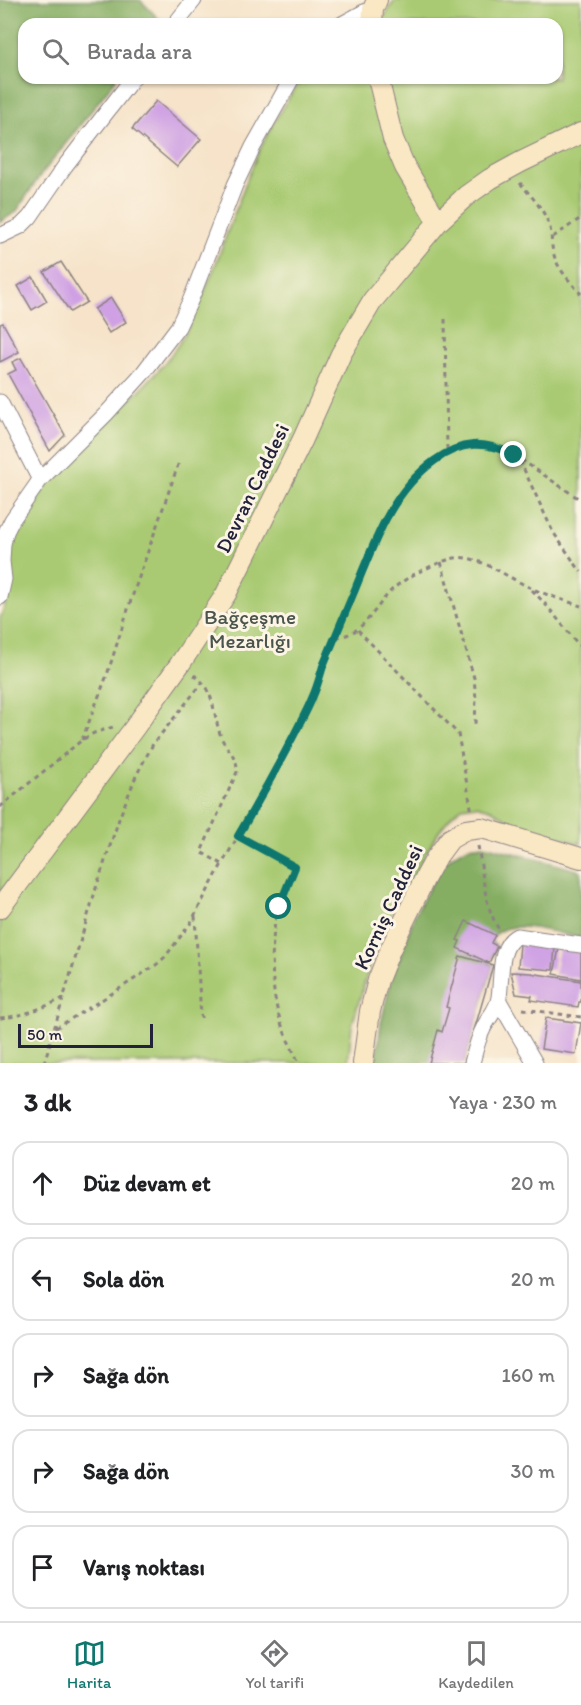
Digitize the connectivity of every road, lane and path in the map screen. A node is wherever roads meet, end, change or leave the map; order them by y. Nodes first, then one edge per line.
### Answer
1 (194, 0) edge
2 (374, 11) edge
3 (180, 18) edge
4 (353, 18) edge
5 (128, 84) edge
6 (289, 84) edge
7 (379, 84) edge
8 (581, 133) edge
9 (509, 169) junction
10 (581, 218) edge
11 (438, 222) junction
12 (0, 237) edge
13 (552, 238) junction
14 (581, 294) edge
15 (445, 319) dead end
16 (0, 402) edge
17 (447, 452) junction
18 (518, 458) junction
19 (179, 462) dead end
20 (40, 480) junction
21 (581, 500) edge
22 (441, 562) junction
23 (581, 572) edge
24 (530, 588) junction
25 (0, 597) edge
26 (581, 606) edge
27 (358, 630) junction
28 (336, 637) junction
29 (581, 648) edge
30 (476, 724) dead end
31 (135, 727) junction
32 (82, 740) junction
33 (0, 807) edge
34 (474, 828) junction
35 (238, 836) junction
36 (581, 858) edge
37 (222, 864) junction
38 (0, 908) edge
39 (195, 914) junction
40 (507, 943) junction
41 (581, 945) edge
42 (64, 998) junction
43 (500, 1003) junction
44 (581, 1017) edge
45 (0, 1018) edge
46 (201, 1018) dead end
47 (54, 1029) junction
48 (44, 1063) edge
49 (299, 1063) edge
50 (363, 1063) edge
51 (472, 1063) edge
52 (534, 1063) edge

1 - 3 street
2 - 4 street
5 - 12 street
6 - 20 street
7 - 11 main road
8 - 9 main road, Devran Caddesi
9 - 11 main road, Devran Caddesi
9 - 13 path
10 - 13 path
11 - 31 main road, Devran Caddesi
13 - 14 path
15 - 17 path
16 - 20 street
17 - 18 path
17 - 28 path
18 - 21 path
18 - 23 path
19 - 32 path
20 - 25 street
22 - 24 path
22 - 27 path
22 - 30 path
24 - 26 path
24 - 29 path
27 - 28 path
27 - 34 path
28 - 35 path
31 - 32 path
31 - 38 main road, Devran Caddesi
32 - 33 path
34 - 36 main road
34 - 40 path
34 - 50 main road, Korniş Caddesi
35 - 37 path
35 - 49 path
37 - 39 path
37 - 42 path
39 - 46 path
39 - 47 path
40 - 41 street
40 - 43 street
42 - 45 path
42 - 47 path
43 - 44 path
43 - 51 street
43 - 52 street
47 - 48 path

